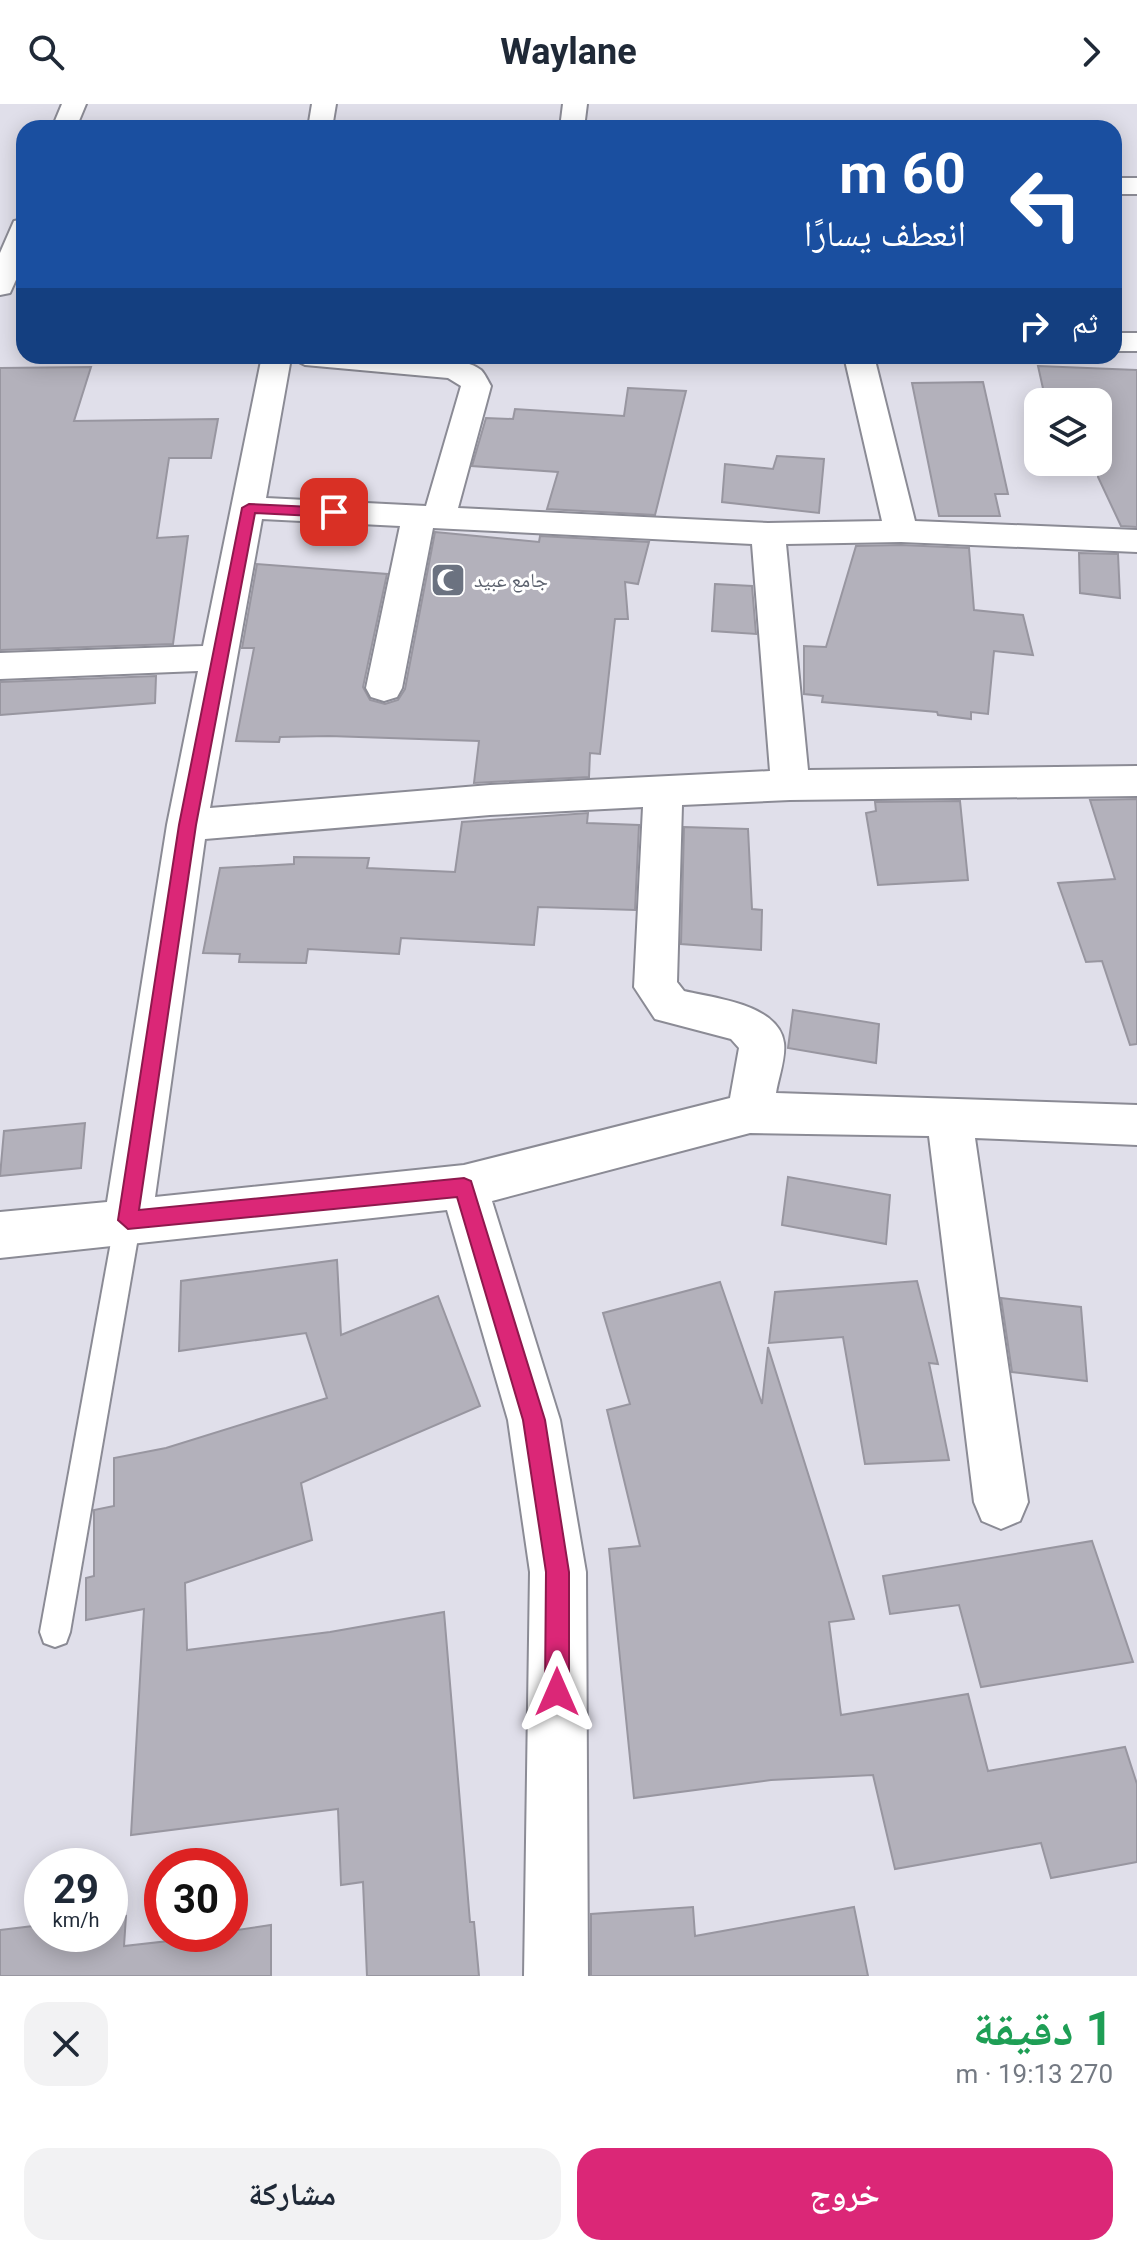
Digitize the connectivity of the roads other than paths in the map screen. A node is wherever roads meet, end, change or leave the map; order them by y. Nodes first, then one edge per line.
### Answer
1 (16, 247) edge
2 (0, 287) edge
3 (276, 364) edge
4 (396, 364) edge
5 (861, 364) edge
6 (249, 508) junction
7 (429, 517) junction
8 (901, 531) junction
9 (768, 534) junction
10 (1137, 541) edge
11 (220, 658) junction
12 (0, 666) edge
13 (384, 688) dead end
14 (1137, 781) edge
15 (790, 785) junction
16 (663, 792) junction
17 (187, 825) junction
18 (750, 1113) junction
19 (949, 1117) junction
20 (1137, 1125) edge
21 (464, 1187) junction
22 (128, 1220) junction
23 (0, 1235) edge
24 (1001, 1502) dead end
25 (55, 1632) dead end
26 (556, 1976) edge

1 - 2 street
3 - 6 street
4 - 7 street
5 - 8 street
6 - 7 street
6 - 11 street
7 - 9 street
7 - 13 street
8 - 9 street
8 - 10 street
9 - 15 street
11 - 12 street
11 - 17 street
14 - 15 street
15 - 16 street
16 - 17 street
16 - 18 street
17 - 22 street
18 - 19 street
18 - 21 street
19 - 20 street
19 - 24 street
21 - 22 street
21 - 26 street
22 - 23 street
22 - 25 lane

